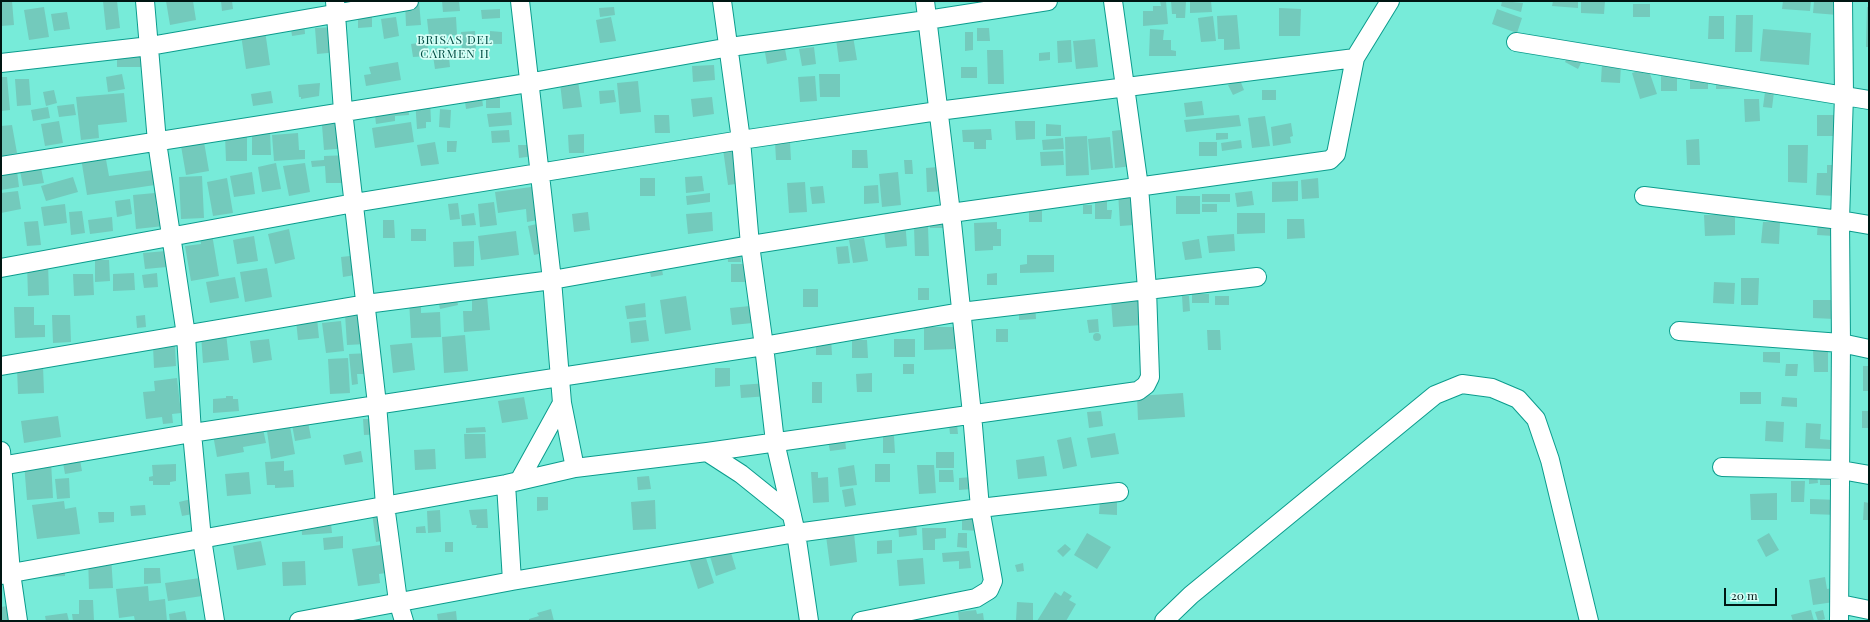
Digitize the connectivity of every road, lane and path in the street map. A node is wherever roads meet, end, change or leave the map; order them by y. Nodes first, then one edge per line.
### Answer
1 (145, 1) edge
2 (409, 1) edge
3 (520, 1) edge
4 (722, 1) edge
5 (924, 1) edge
6 (1048, 1) edge
7 (1113, 1) edge
8 (1390, 1) edge
9 (1843, 1) edge
10 (336, 7) edge
11 (927, 20) junction
12 (1516, 42) dead end
13 (150, 46) junction
14 (730, 47) junction
15 (1355, 58) junction
16 (1, 63) edge
17 (528, 83) junction
18 (1126, 88) junction
19 (1844, 95) junction
20 (1869, 100) edge
21 (343, 111) junction
22 (938, 111) junction
23 (741, 140) junction
24 (157, 142) junction
25 (1, 166) edge
26 (539, 173) junction
27 (1139, 187) junction
28 (1644, 196) dead end
29 (354, 203) junction
30 (951, 213) junction
31 (1840, 220) junction
32 (1869, 226) edge
33 (172, 238) junction
34 (750, 245) junction
35 (1, 268) edge
36 (1257, 277) dead end
37 (552, 280) junction
38 (1147, 289) junction
39 (366, 304) junction
40 (962, 312) junction
41 (1679, 331) dead end
42 (186, 336) junction
43 (1842, 343) junction
44 (764, 346) junction
45 (1869, 349) edge
46 (1, 366) edge
47 (561, 376) junction
48 (562, 403) junction
49 (376, 404) junction
50 (972, 414) junction
51 (192, 433) junction
52 (775, 442) junction
53 (707, 452) junction
54 (1, 461) edge
55 (1722, 466) dead end
56 (575, 468) junction
57 (1841, 470) junction
58 (1869, 475) edge
59 (512, 482) junction
60 (1119, 492) dead end
61 (385, 504) junction
62 (980, 508) junction
63 (794, 524) junction
64 (202, 539) junction
65 (6, 574) edge
66 (512, 581) junction
67 (398, 601) junction
68 (1869, 610) edge
69 (1840, 613) edge
70 (18, 621) edge
71 (215, 621) edge
72 (299, 621) edge
73 (404, 621) edge
74 (809, 621) edge
75 (862, 621) edge
76 (1164, 621) edge
77 (1589, 621) edge

1 - 13 street
2 - 10 street
3 - 17 street
4 - 14 street
5 - 11 street
6 - 11 street
7 - 18 street
8 - 15 street
9 - 19 street
10 - 13 street
10 - 21 street
11 - 14 street
11 - 22 street
12 - 19 street
13 - 16 street
13 - 24 street
14 - 17 street
14 - 23 street
15 - 18 street
15 - 27 street
17 - 21 street
17 - 26 street
18 - 22 street
18 - 27 street
19 - 20 street
19 - 31 street
21 - 24 street
21 - 29 street
22 - 23 street
22 - 30 street
23 - 26 street
23 - 34 street
24 - 25 street
24 - 33 street
26 - 29 street
26 - 37 street
27 - 30 street
27 - 38 street
28 - 31 street
29 - 33 street
29 - 39 street
30 - 34 street
30 - 40 street
31 - 32 street
31 - 43 street
33 - 35 street
33 - 42 street
34 - 37 street
34 - 44 street
36 - 38 street
37 - 39 street
37 - 47 street
38 - 40 street
38 - 50 street
39 - 42 street
39 - 49 street
40 - 44 street
40 - 50 street
41 - 43 street
42 - 46 street
42 - 51 street
43 - 45 street
43 - 57 street
44 - 47 street
44 - 52 street
47 - 48 street
47 - 49 street
48 - 56 street
48 - 59 street
49 - 51 street
49 - 61 street
50 - 52 street
50 - 62 street
51 - 54 street
51 - 64 street
52 - 53 street
52 - 63 street
53 - 56 street
53 - 63 street
54 - 65 street
55 - 57 street
56 - 59 street
57 - 58 street
57 - 69 street
59 - 61 street
59 - 66 street
60 - 62 street
61 - 64 street
61 - 67 street
62 - 63 street
62 - 75 street
63 - 66 street
63 - 74 street
64 - 65 street
64 - 71 street
65 - 70 street
66 - 67 street
67 - 72 street
67 - 73 street
68 - 69 street
76 - 77 street

